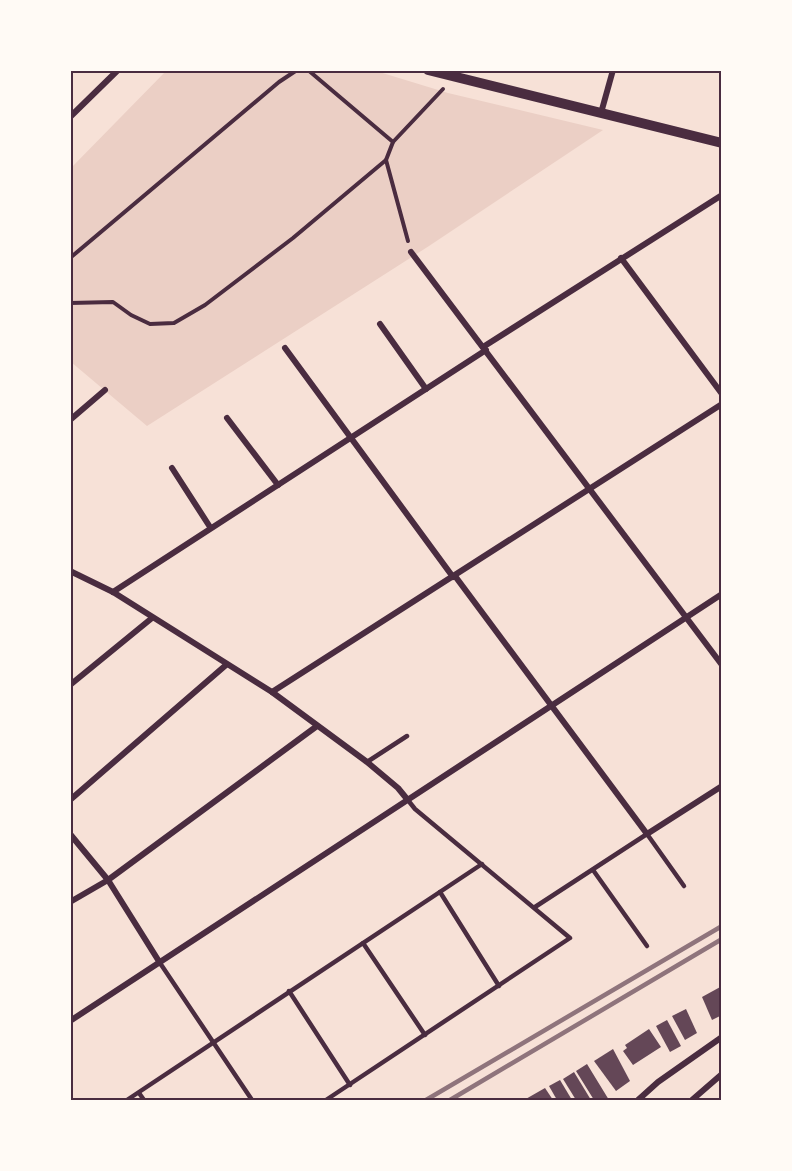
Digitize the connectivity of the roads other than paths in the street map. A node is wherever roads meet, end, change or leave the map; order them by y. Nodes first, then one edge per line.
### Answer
1 (118, 70) edge
2 (428, 70) edge
3 (613, 70) edge
4 (601, 114) junction
5 (70, 117) edge
6 (722, 143) edge
7 (722, 195) edge
8 (411, 252) road end
9 (621, 258) junction
10 (380, 324) dead end
11 (285, 348) dead end
12 (485, 348) junction
13 (426, 389) junction
14 (105, 390) dead end
15 (722, 394) edge
16 (722, 404) edge
17 (227, 418) dead end
18 (70, 420) edge
19 (351, 438) junction
20 (172, 468) dead end
21 (278, 485) junction
22 (589, 489) junction
23 (210, 527) junction
24 (70, 572) edge
25 (454, 577) junction
26 (113, 592) junction
27 (722, 594) edge
28 (686, 616) junction
29 (152, 618) junction
30 (722, 665) edge
31 (226, 666) junction
32 (70, 685) edge
33 (272, 692) junction
34 (552, 705) junction
35 (317, 726) junction
36 (407, 736) dead end
37 (367, 762) junction
38 (722, 786) edge
39 (407, 799) junction
40 (70, 800) edge
41 (70, 834) edge
42 (647, 834) junction
43 (482, 864) junction
44 (593, 870) junction
45 (108, 880) junction
46 (684, 886) dead end
47 (440, 892) junction
48 (70, 902) edge
49 (535, 907) junction
50 (363, 943) junction
51 (647, 945) dead end
52 (160, 963) junction
53 (499, 986) junction
54 (289, 991) junction
55 (70, 1021) edge
56 (425, 1035) junction
57 (722, 1037) edge
58 (213, 1041) junction
59 (722, 1074) edge
60 (350, 1085) junction
61 (139, 1093) junction
62 (127, 1101) edge
63 (144, 1101) edge
64 (252, 1101) edge
65 (326, 1101) edge
66 (638, 1101) edge
67 (692, 1101) edge

1 - 5 street
2 - 4 street
3 - 4 street
4 - 6 street
7 - 9 street
8 - 12 street
9 - 12 street
9 - 15 street
10 - 13 street
11 - 19 street
12 - 13 street
12 - 22 street
13 - 19 street
14 - 18 street
16 - 22 street
17 - 21 street
19 - 21 street
19 - 25 street
20 - 23 street
21 - 23 street
22 - 25 street
22 - 28 street
23 - 26 street
24 - 26 street
25 - 33 street
25 - 34 street
26 - 29 street
27 - 28 street
28 - 30 street
28 - 34 street
29 - 31 street
29 - 32 street
31 - 33 street
31 - 40 street
33 - 35 street
34 - 39 street
34 - 42 street
35 - 37 street
35 - 45 street
36 - 37 lane
37 - 39 street
38 - 42 street
39 - 43 lane
39 - 52 street
41 - 45 street
42 - 44 lane
42 - 46 lane
43 - 47 lane
43 - 49 lane
44 - 49 lane
44 - 51 lane
45 - 48 street
45 - 52 street
47 - 50 lane
47 - 53 lane
49 - 53 lane
50 - 54 lane
50 - 56 lane
52 - 55 street
52 - 58 lane
53 - 56 lane
54 - 58 lane
54 - 60 lane
56 - 60 lane
57 - 66 street
58 - 61 lane
58 - 64 lane
59 - 67 street
60 - 65 lane
61 - 62 lane
61 - 63 lane

